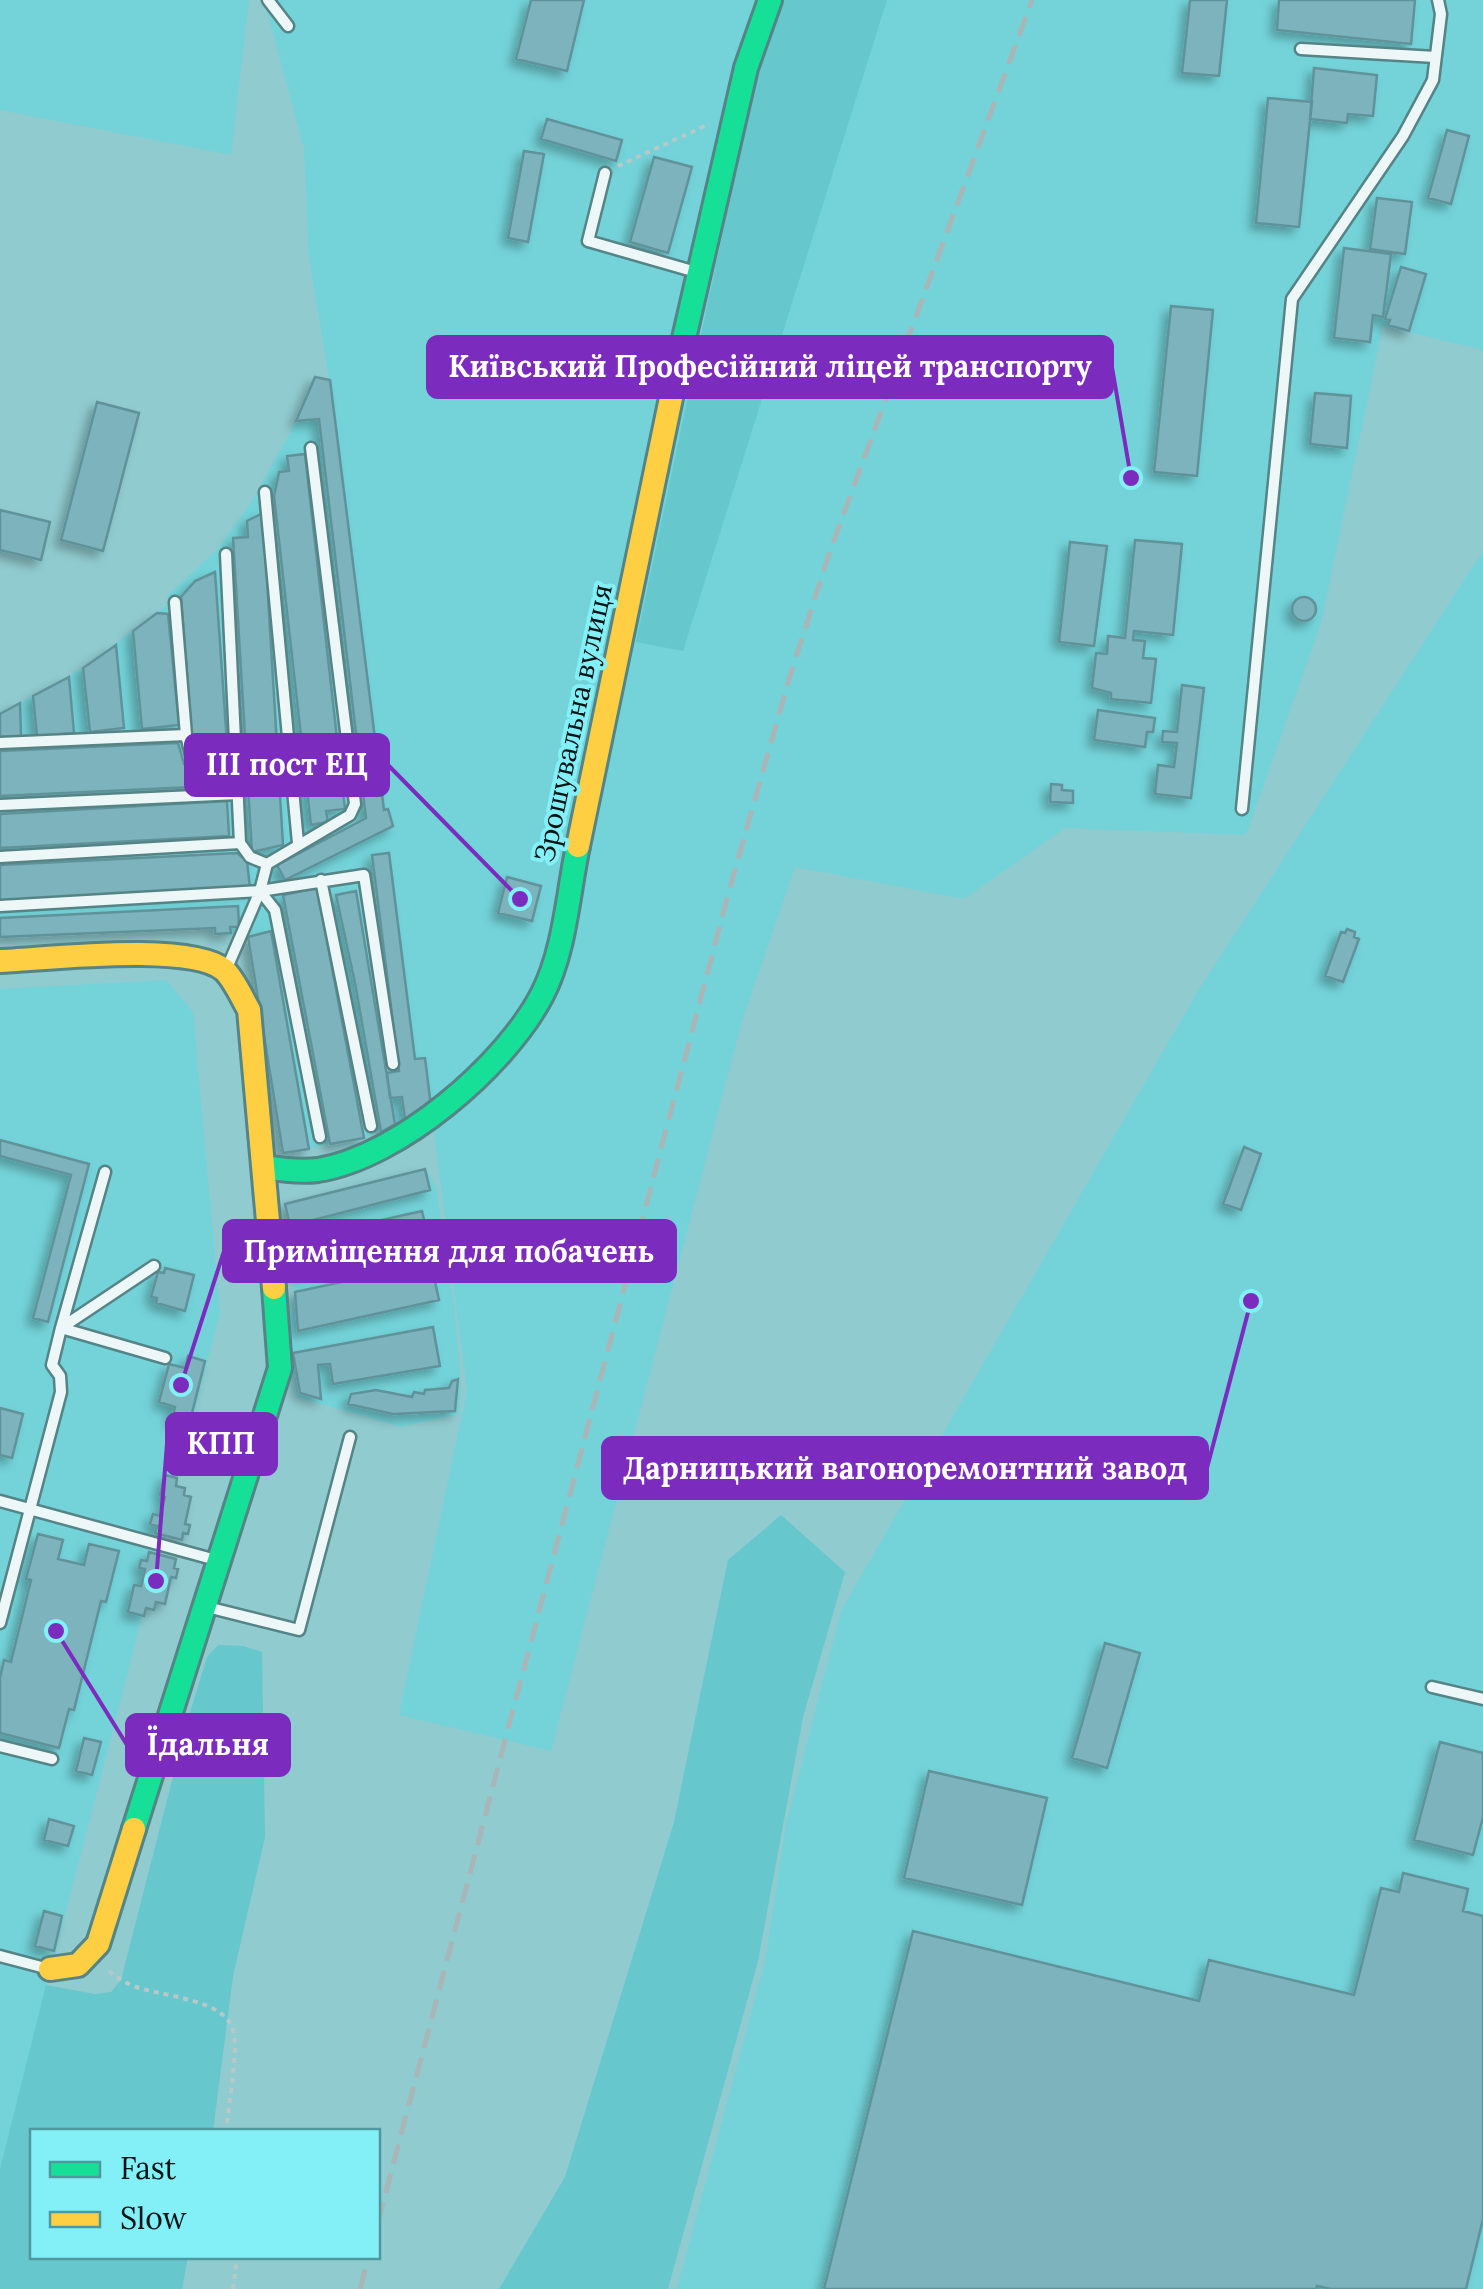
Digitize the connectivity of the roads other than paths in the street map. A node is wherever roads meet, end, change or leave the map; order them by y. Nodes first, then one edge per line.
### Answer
1 (268, 0) edge
2 (770, 0) edge
3 (1438, 0) edge
4 (288, 26) dead end
5 (1301, 49) dead end
6 (1436, 57) junction
7 (605, 173) road end
8 (698, 273) junction
9 (311, 448) dead end
10 (266, 492) dead end
11 (226, 554) dead end
12 (175, 602) dead end
13 (186, 735) junction
14 (0, 743) edge
15 (238, 794) junction
16 (211, 795) junction
17 (0, 805) edge
18 (1242, 809) dead end
19 (240, 843) junction
20 (298, 843) junction
21 (0, 857) edge
22 (267, 864) junction
23 (321, 880) junction
24 (260, 891) junction
25 (0, 906) edge
26 (0, 961) edge
27 (226, 972) junction
28 (392, 1064) dead end
29 (371, 1126) dead end
30 (320, 1137) dead end
31 (266, 1168) junction
32 (105, 1172) dead end
33 (154, 1266) dead end
34 (61, 1328) junction
35 (165, 1358) dead end
36 (350, 1438) dead end
37 (0, 1500) edge
38 (30, 1509) junction
39 (220, 1562) junction
40 (206, 1606) junction
41 (0, 1623) edge
42 (1432, 1687) dead end
43 (1483, 1699) edge
44 (0, 1746) edge
45 (52, 1759) dead end
46 (0, 1956) edge
47 (50, 1970) joint

1 - 4 lane
2 - 8 street, Зрошувальна вулиця
3 - 6 lane
5 - 6 lane
6 - 18 lane
7 - 8 lane
8 - 31 street, Зрошувальна вулиця
9 - 20 lane
10 - 20 lane
11 - 15 lane
12 - 13 lane
13 - 14 lane
13 - 16 lane
15 - 16 lane
15 - 19 lane
16 - 17 lane
19 - 21 lane
19 - 22 lane
20 - 22 lane
22 - 24 lane
23 - 24 lane
23 - 28 lane
23 - 29 lane
24 - 25 lane
24 - 27 lane
24 - 30 lane
26 - 27 street
27 - 31 street
31 - 39 street
32 - 34 lane
33 - 34 lane
34 - 35 lane
34 - 38 lane
36 - 40 lane
37 - 38 lane
38 - 39 lane
38 - 41 lane
39 - 40 street
40 - 47 street
42 - 43 lane
44 - 45 lane
46 - 47 lane

